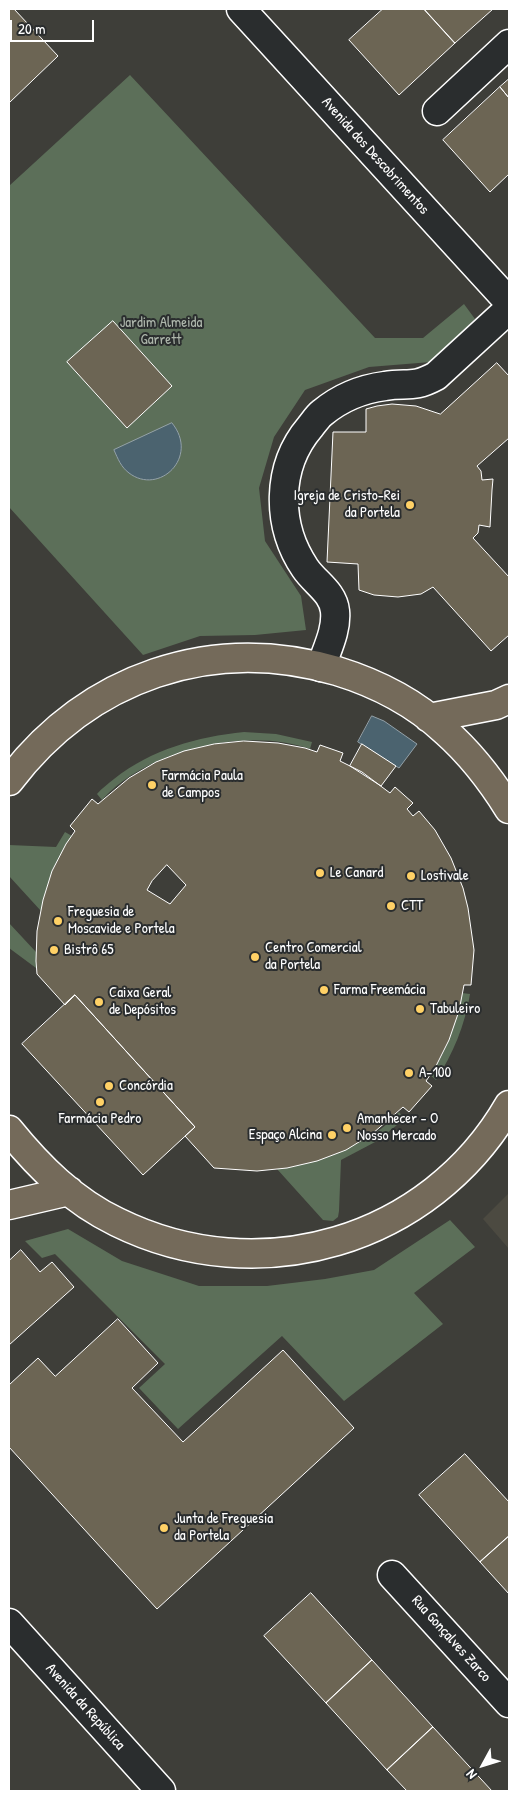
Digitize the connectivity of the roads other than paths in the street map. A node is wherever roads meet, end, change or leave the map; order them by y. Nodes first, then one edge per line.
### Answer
1 (241, 9) edge
2 (509, 44) edge
3 (437, 111) dead end
4 (509, 302) edge
5 (509, 309) edge
6 (321, 667) junction
7 (509, 700) edge
8 (429, 718) junction
9 (9, 781) edge
10 (507, 794) edge
11 (509, 1105) edge
12 (9, 1130) edge
13 (69, 1191) junction
14 (9, 1205) edge
15 (392, 1575) dead end
16 (9, 1623) edge
17 (509, 1703) edge
18 (162, 1791) edge

1 - 4 street, Avenida dos Descobrimentos
2 - 3 street
5 - 6 street
6 - 8 main road
6 - 9 main road
7 - 8 main road
8 - 10 main road
11 - 13 main road
12 - 13 main road
13 - 14 main road
15 - 17 street, Rua Gonçalves Zarco
16 - 18 street, Avenida da República

